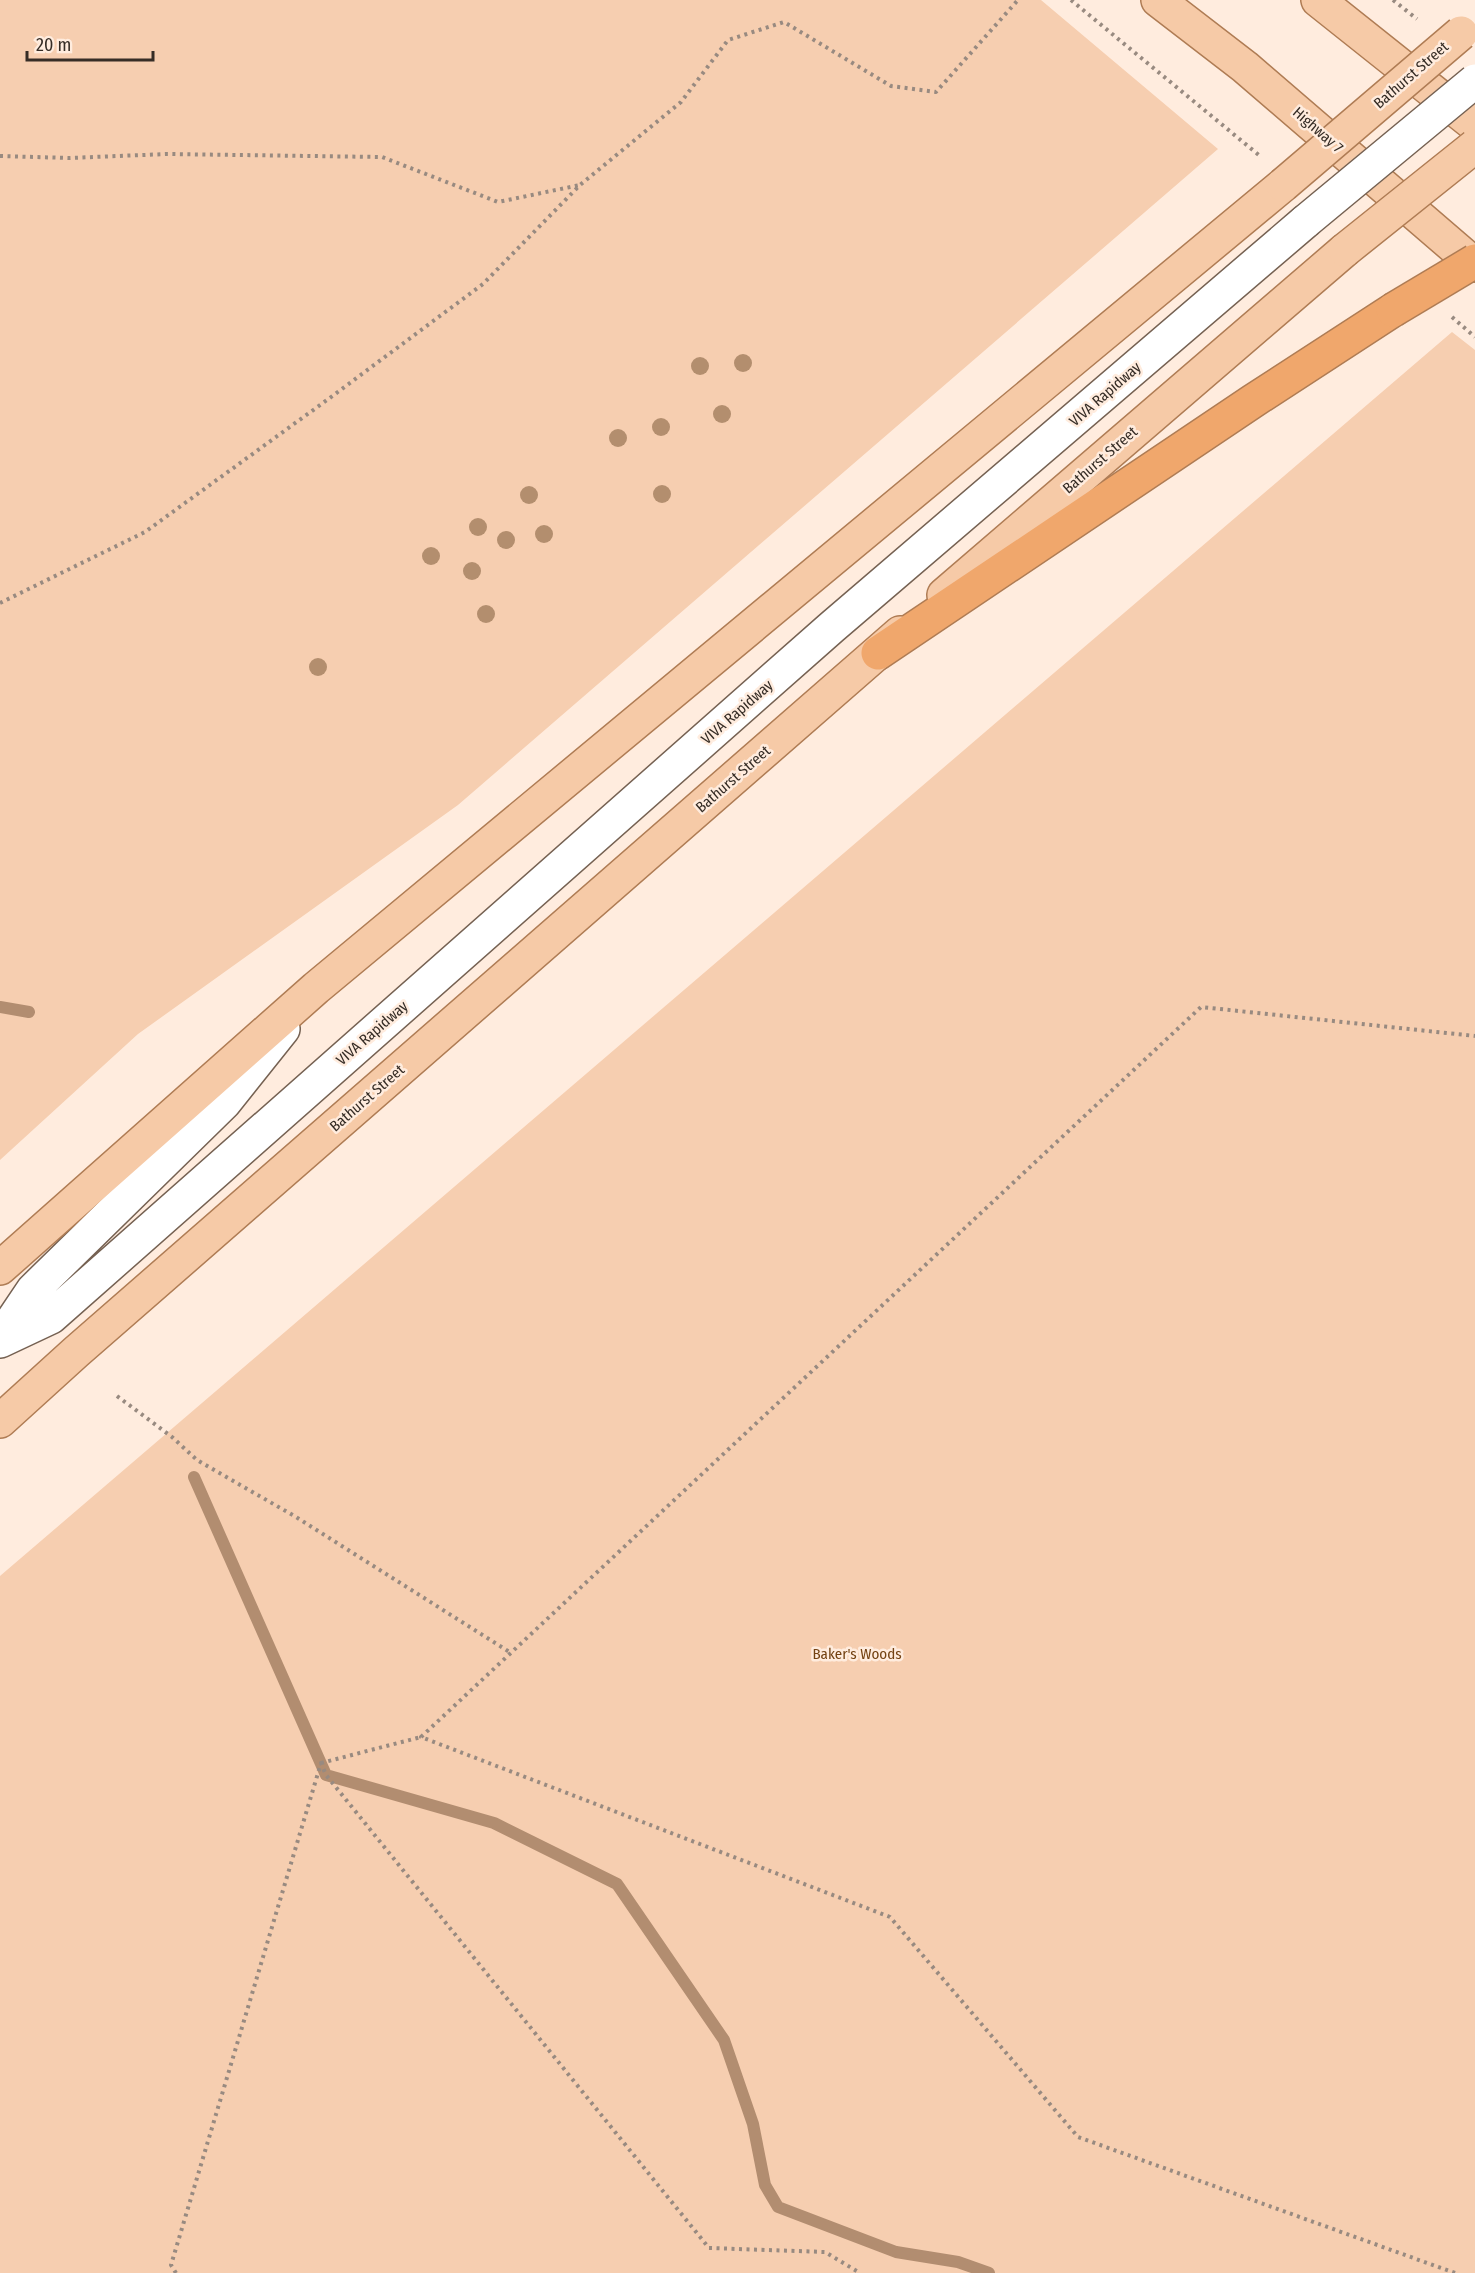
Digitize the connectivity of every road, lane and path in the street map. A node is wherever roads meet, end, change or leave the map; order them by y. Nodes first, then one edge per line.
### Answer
1 (1018, 0) edge
2 (1158, 0) edge
3 (1318, 0) edge
4 (1468, 26) edge
5 (1475, 81) edge
6 (1475, 125) edge
7 (1475, 146) edge
8 (0, 156) edge
9 (580, 185) junction
10 (1475, 263) edge
11 (0, 603) edge
12 (878, 653) junction
13 (315, 988) junction
14 (1475, 1036) edge
15 (0, 1268) edge
16 (0, 1340) edge
17 (117, 1396) dead end
18 (0, 1421) edge
19 (511, 1653) junction
20 (421, 1737) junction
21 (321, 1763) junction
22 (176, 2273) edge
23 (860, 2273) edge
24 (1455, 2273) edge

1 - 9 path
2 - 10 main road, Highway 7
3 - 6 main road
4 - 13 main road, Bathurst Street, bridge
5 - 16 lane, VIVA Rapidway, bridge
7 - 12 main road, Bathurst Street, bridge
8 - 9 path
9 - 11 path
10 - 12 highway, bridge
12 - 18 main road, Bathurst Street
13 - 15 main road, Bathurst Street
13 - 16 lane, VIVA Rapidway
14 - 19 path
17 - 19 path
19 - 20 path
20 - 21 path
20 - 24 path
21 - 22 path
21 - 23 path

